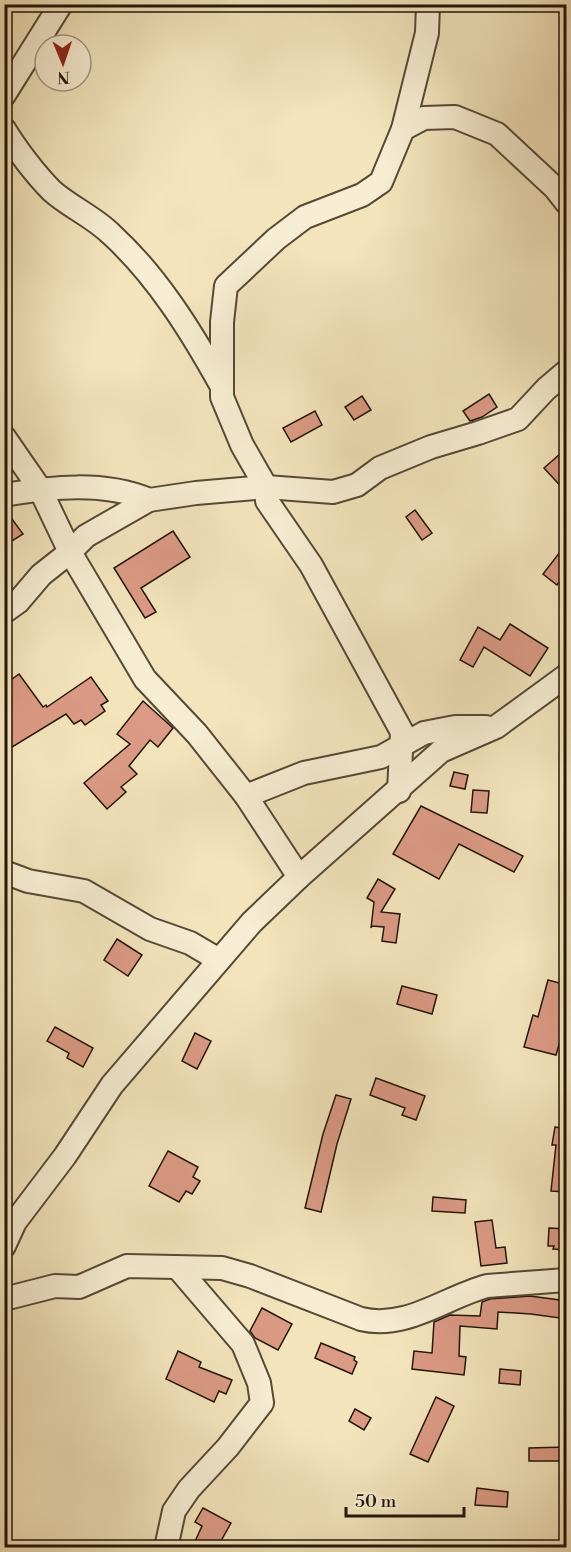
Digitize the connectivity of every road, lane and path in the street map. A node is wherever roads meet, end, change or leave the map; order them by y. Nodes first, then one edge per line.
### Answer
1 (61, 4) edge
2 (428, 4) edge
3 (4, 95) edge
4 (4, 129) edge
5 (403, 129) junction
6 (567, 202) edge
7 (567, 372) edge
8 (222, 386) junction
9 (556, 390) edge
10 (4, 437) edge
11 (266, 487) junction
12 (40, 489) junction
13 (4, 495) edge
14 (149, 500) junction
15 (70, 552) junction
16 (4, 612) edge
17 (567, 676) edge
18 (496, 727) junction
19 (402, 745) junction
20 (399, 791) junction
21 (246, 796) junction
22 (4, 872) edge
23 (299, 877) junction
24 (219, 960) junction
25 (4, 1246) edge
26 (178, 1268) junction
27 (567, 1280) edge
28 (4, 1299) edge
29 (166, 1548) edge

1 - 3 street
2 - 5 street
4 - 8 street
5 - 6 street
5 - 8 street
7 - 9 street
8 - 11 street
9 - 11 street
10 - 12 street
11 - 14 street
11 - 19 street
12 - 13 street
12 - 14 street
12 - 15 street
14 - 15 street
15 - 16 street
15 - 21 street
17 - 18 street
18 - 19 street
18 - 20 street
19 - 20 street
19 - 21 street
20 - 23 street
21 - 23 street
22 - 24 street
23 - 24 street
24 - 25 street
26 - 27 street
26 - 28 street
26 - 29 street

